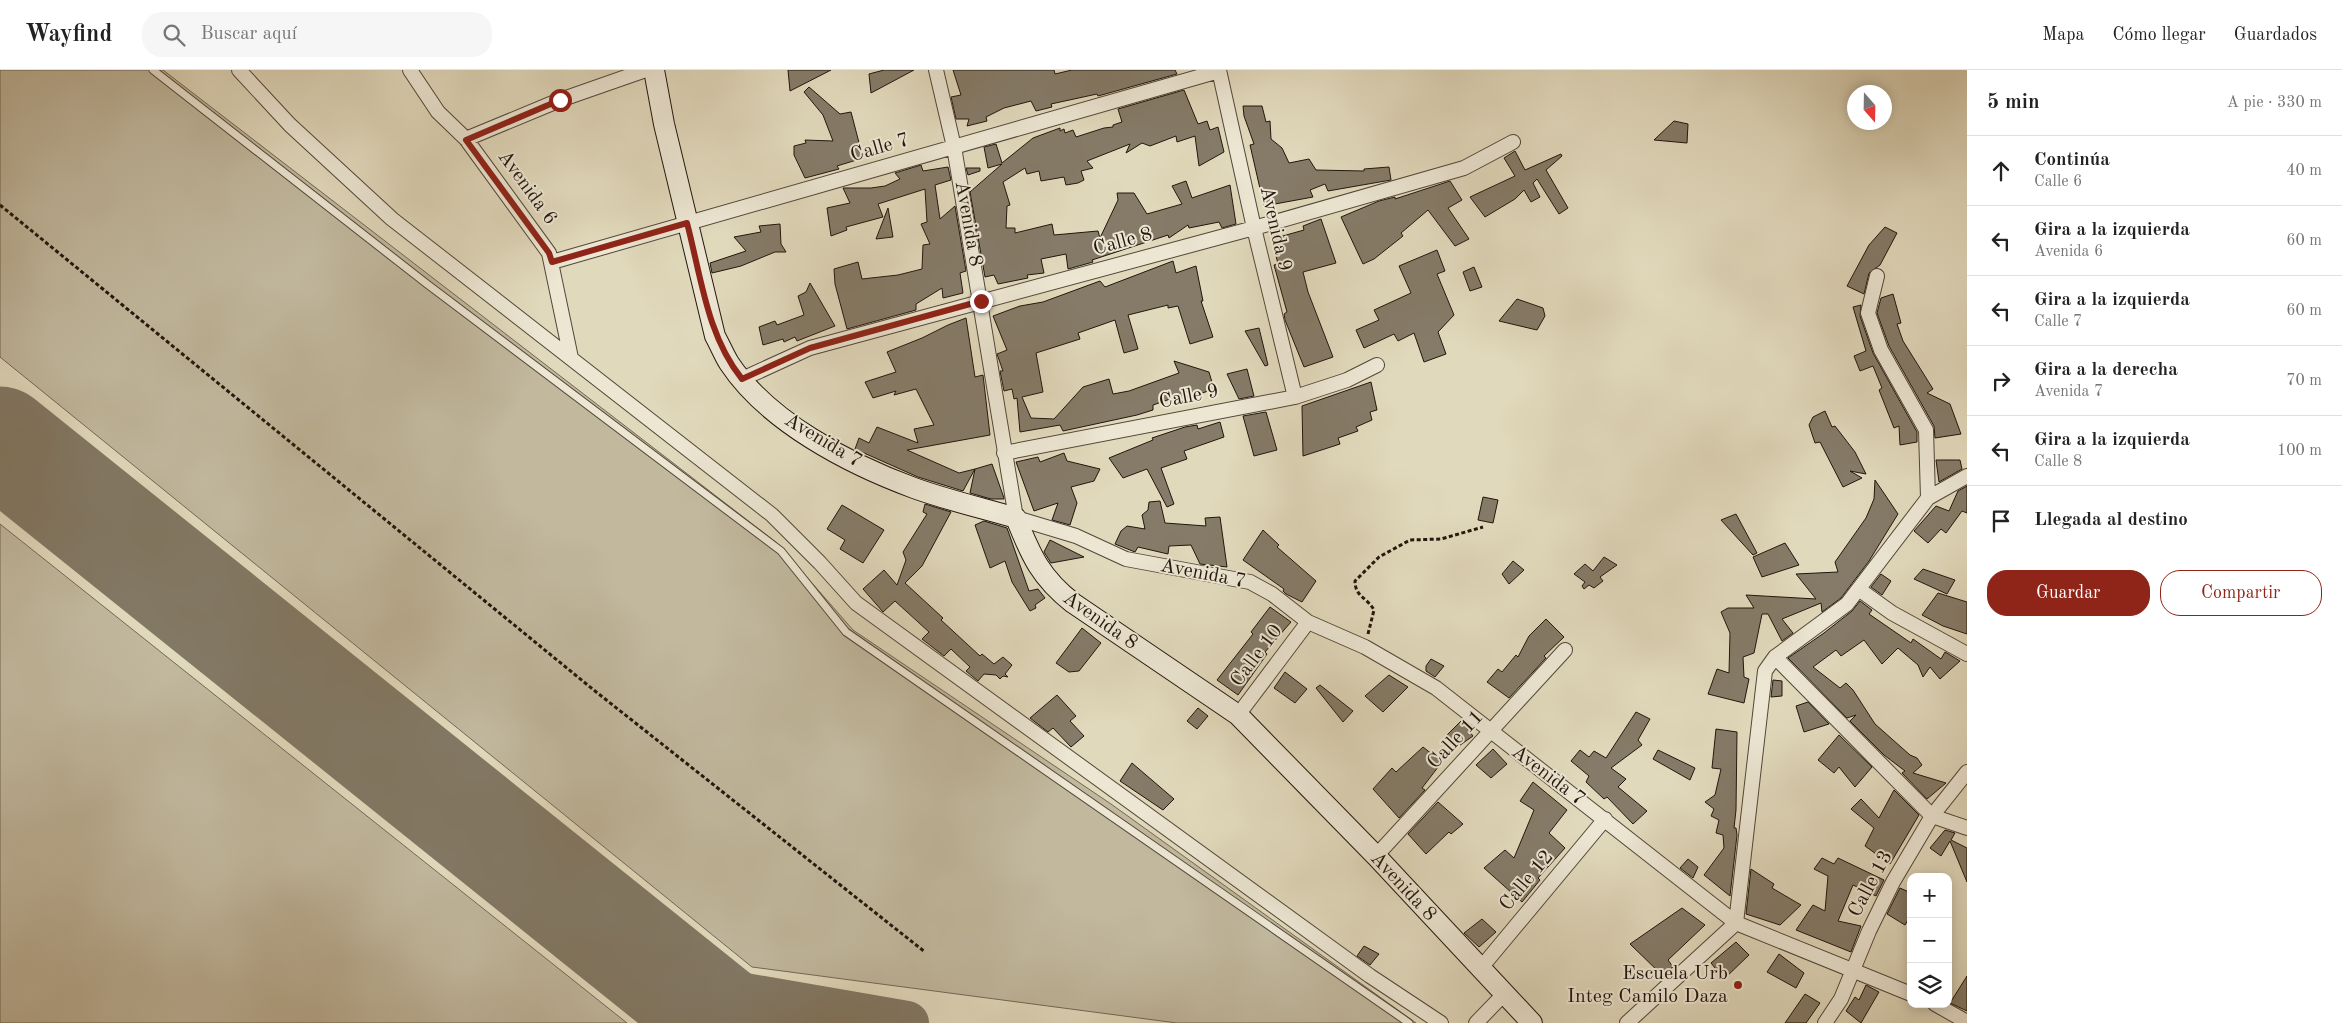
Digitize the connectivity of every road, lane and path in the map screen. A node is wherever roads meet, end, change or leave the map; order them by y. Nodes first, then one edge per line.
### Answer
1 (153, 70) edge
2 (239, 70) edge
3 (410, 70) edge
4 (646, 70) edge
5 (654, 70) edge
6 (936, 70) edge
7 (1219, 71) edge
8 (466, 140) junction
9 (1513, 142) dead end
10 (954, 147) junction
11 (0, 205) edge
12 (687, 223) junction
13 (1254, 228) junction
14 (552, 262) junction
15 (1877, 276) dead end
16 (981, 301) junction
17 (571, 358) junction
18 (1377, 365) dead end
19 (742, 379) junction
20 (1295, 397) junction
21 (1004, 453) junction
22 (1967, 476) edge
23 (1928, 498) junction
24 (1016, 518) junction
25 (1483, 527) dead end
26 (1860, 590) junction
27 (1308, 622) junction
28 (1365, 647) junction
29 (1566, 650) dead end
30 (1967, 654) edge
31 (1776, 657) junction
32 (1238, 715) junction
33 (1490, 732) junction
34 (1967, 772) edge
35 (1932, 816) junction
36 (1605, 819) junction
37 (1967, 828) edge
38 (1376, 856) junction
39 (1736, 923) junction
40 (926, 952) dead end
41 (1480, 969) junction
42 (1852, 970) junction
43 (1907, 992) edge
44 (1505, 993) junction
45 (1942, 1008) edge
46 (1967, 1022) edge
47 (1409, 1023) edge
48 (1441, 1023) edge
49 (1476, 1023) edge
50 (1532, 1023) edge
51 (1627, 1023) edge
52 (1825, 1023) edge

1 - 47 lane
2 - 17 street
3 - 8 street, Avenida 6
4 - 8 street
5 - 12 street, Avenida 7
6 - 10 street, Avenida 8
7 - 10 street, Calle 7
7 - 13 street, Avenida 9
8 - 14 street, Avenida 6
9 - 13 street, Calle 8
10 - 12 street, Calle 7
10 - 16 street, Avenida 8
11 - 40 path
12 - 14 street, Calle 7
12 - 19 street, Avenida 7
13 - 16 street, Calle 8
13 - 20 street, Avenida 9
14 - 17 street, Avenida 6
15 - 23 street
16 - 19 street, Calle 8
16 - 21 street, Avenida 8
17 - 48 street
18 - 20 street, Calle 9
19 - 24 street, Avenida 7
20 - 21 street, Calle 9
21 - 24 street, Avenida 8
22 - 23 street
23 - 26 street
24 - 27 street, Avenida 7
24 - 32 street, Avenida 8
25 - 28 path
26 - 30 street
26 - 31 street
27 - 28 street, Avenida 7
27 - 32 street, Calle 10
28 - 33 street, Avenida 7
29 - 33 street, Calle 11
31 - 35 street
31 - 39 street
32 - 38 street, Avenida 8
33 - 36 street, Avenida 7
33 - 38 street, Calle 11
34 - 35 street, Calle 13
35 - 37 street
35 - 42 street, Calle 13
36 - 39 street, Avenida 7
36 - 41 street, Calle 12
38 - 41 street, Avenida 8
39 - 42 street, Avenida 7
39 - 51 street
41 - 44 street, Avenida 8
42 - 43 street, Avenida 7
42 - 52 street, Calle 13
44 - 49 street
44 - 50 street, Avenida 8
45 - 46 street

